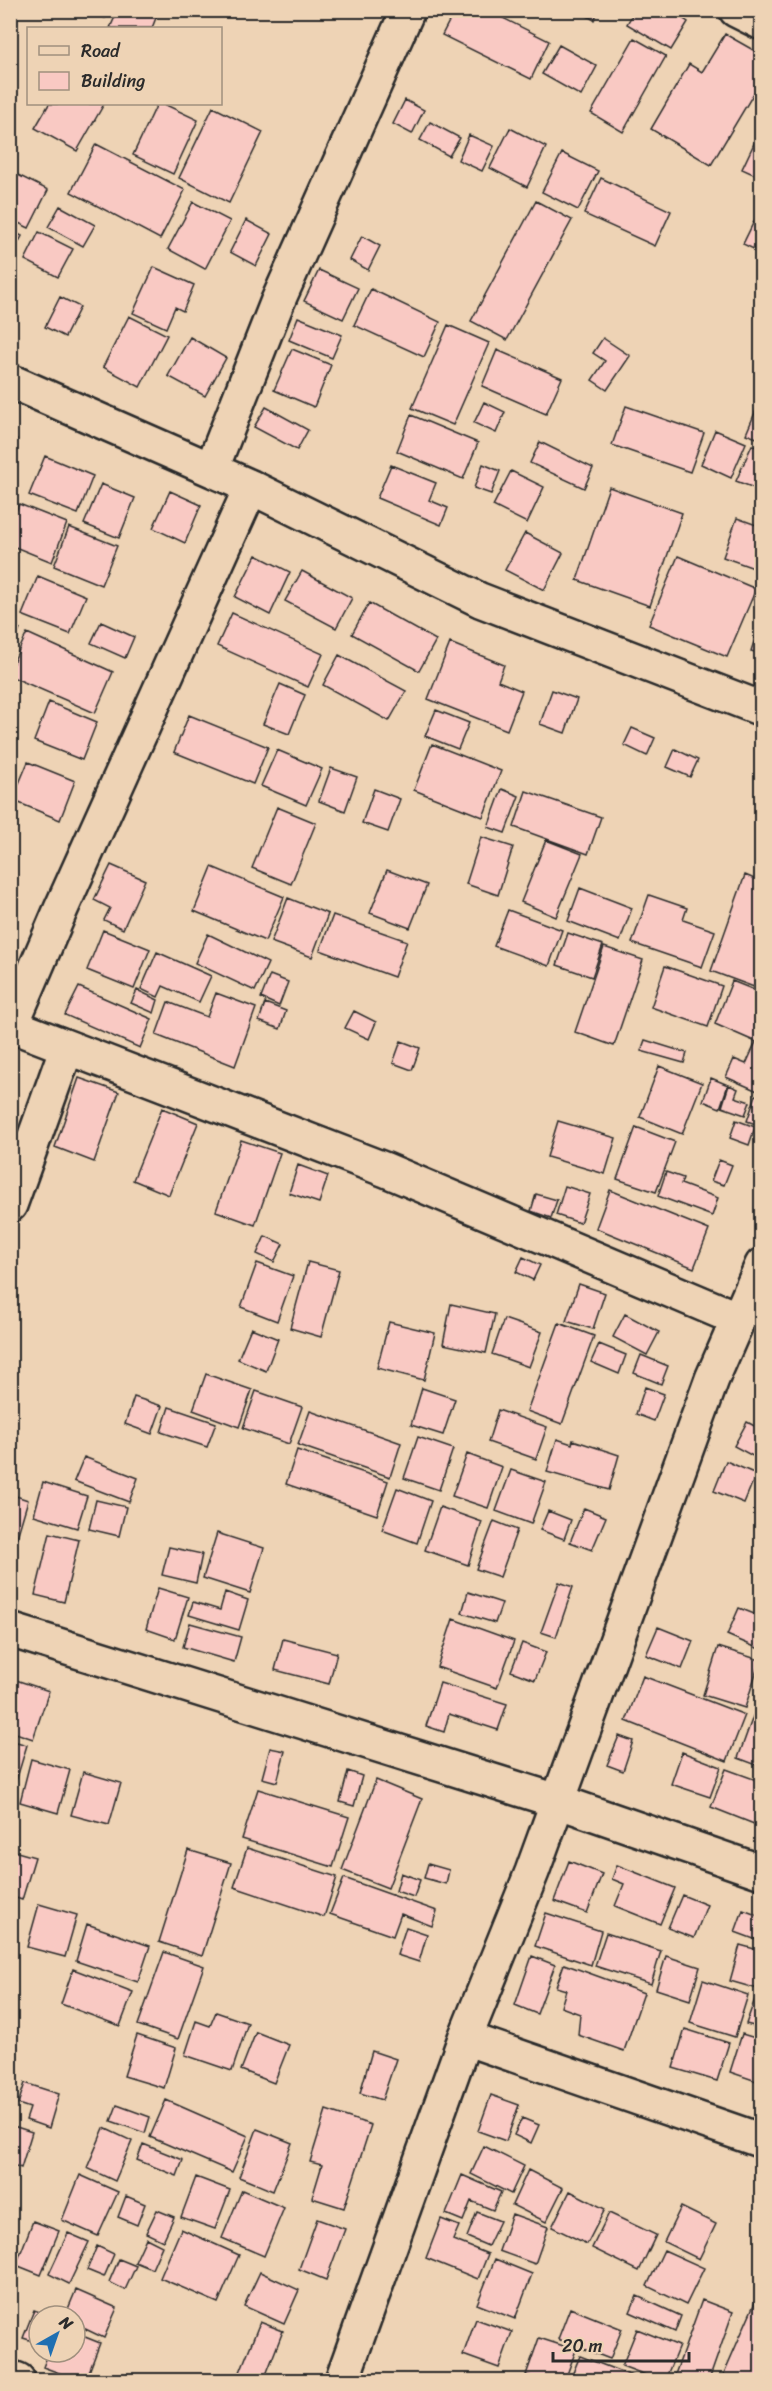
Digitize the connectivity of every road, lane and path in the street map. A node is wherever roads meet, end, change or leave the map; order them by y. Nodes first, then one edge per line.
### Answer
1 (408, 10) edge
2 (736, 10) edge
3 (762, 23) edge
4 (10, 381) edge
5 (212, 468) junction
6 (251, 486) junction
7 (762, 709) edge
8 (11, 1026) edge
9 (67, 1047) junction
10 (10, 1205) edge
11 (762, 1265) edge
12 (738, 1319) junction
13 (10, 1630) edge
14 (557, 1802) junction
15 (762, 1872) edge
16 (465, 2038) junction
17 (762, 2141) edge
18 (10, 2377) edge
19 (18, 2380) edge
20 (342, 2380) edge

1 - 5 street
2 - 3 street
4 - 5 street
5 - 6 street
6 - 7 street
6 - 8 street
8 - 9 street
9 - 10 street
9 - 12 street
11 - 12 street
12 - 14 street
13 - 14 street
14 - 15 street
14 - 16 street
16 - 17 street
16 - 20 street
18 - 19 street

